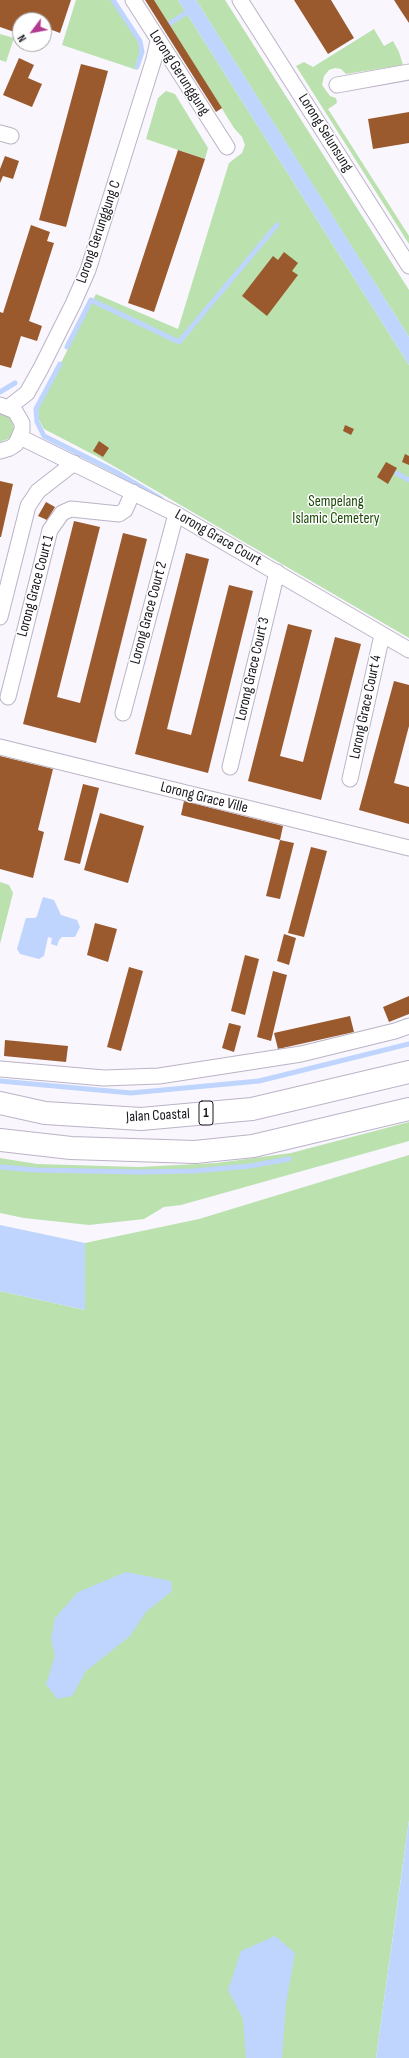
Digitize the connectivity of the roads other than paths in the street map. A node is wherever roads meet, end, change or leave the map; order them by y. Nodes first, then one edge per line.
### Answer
1 (133, 0) edge
2 (240, 0) edge
3 (158, 41) junction
4 (409, 72) edge
5 (337, 85) dead end
6 (227, 146) dead end
7 (409, 266) edge
8 (4, 406) edge
9 (20, 437) junction
10 (0, 451) edge
11 (74, 463) junction
12 (133, 492) junction
13 (176, 514) junction
14 (277, 572) junction
15 (0, 617) edge
16 (382, 634) junction
17 (409, 650) edge
18 (8, 697) dead end
19 (123, 713) dead end
20 (0, 747) edge
21 (230, 767) dead end
22 (350, 778) dead end
23 (409, 848) edge
24 (409, 1026) edge
25 (0, 1069) edge
26 (409, 1072) edge
27 (0, 1103) edge
28 (409, 1109) edge
29 (0, 1140) edge

1 - 3 street, Lorong Gerunggung
2 - 7 street, Lorong Selunsung
3 - 6 street, Lorong Gerunggung
3 - 8 street, Lorong Gerunggung C
4 - 5 street
8 - 9 street
9 - 10 street
9 - 11 street, Lorong Grace Court
11 - 12 street, Lorong Grace Court
11 - 15 street
12 - 13 street, Lorong Grace Court
12 - 18 street, Lorong Grace Court 1
13 - 14 street, Lorong Grace Court
13 - 19 street, Lorong Grace Court 2
14 - 16 street, Lorong Grace Court
14 - 21 street, Lorong Grace Court 3
16 - 17 street, Lorong Grace Court
16 - 22 street, Lorong Grace Court 4
20 - 23 street, Lorong Grace Ville
24 - 25 street
26 - 27 highway, Jalan Coastal / 1
28 - 29 highway

